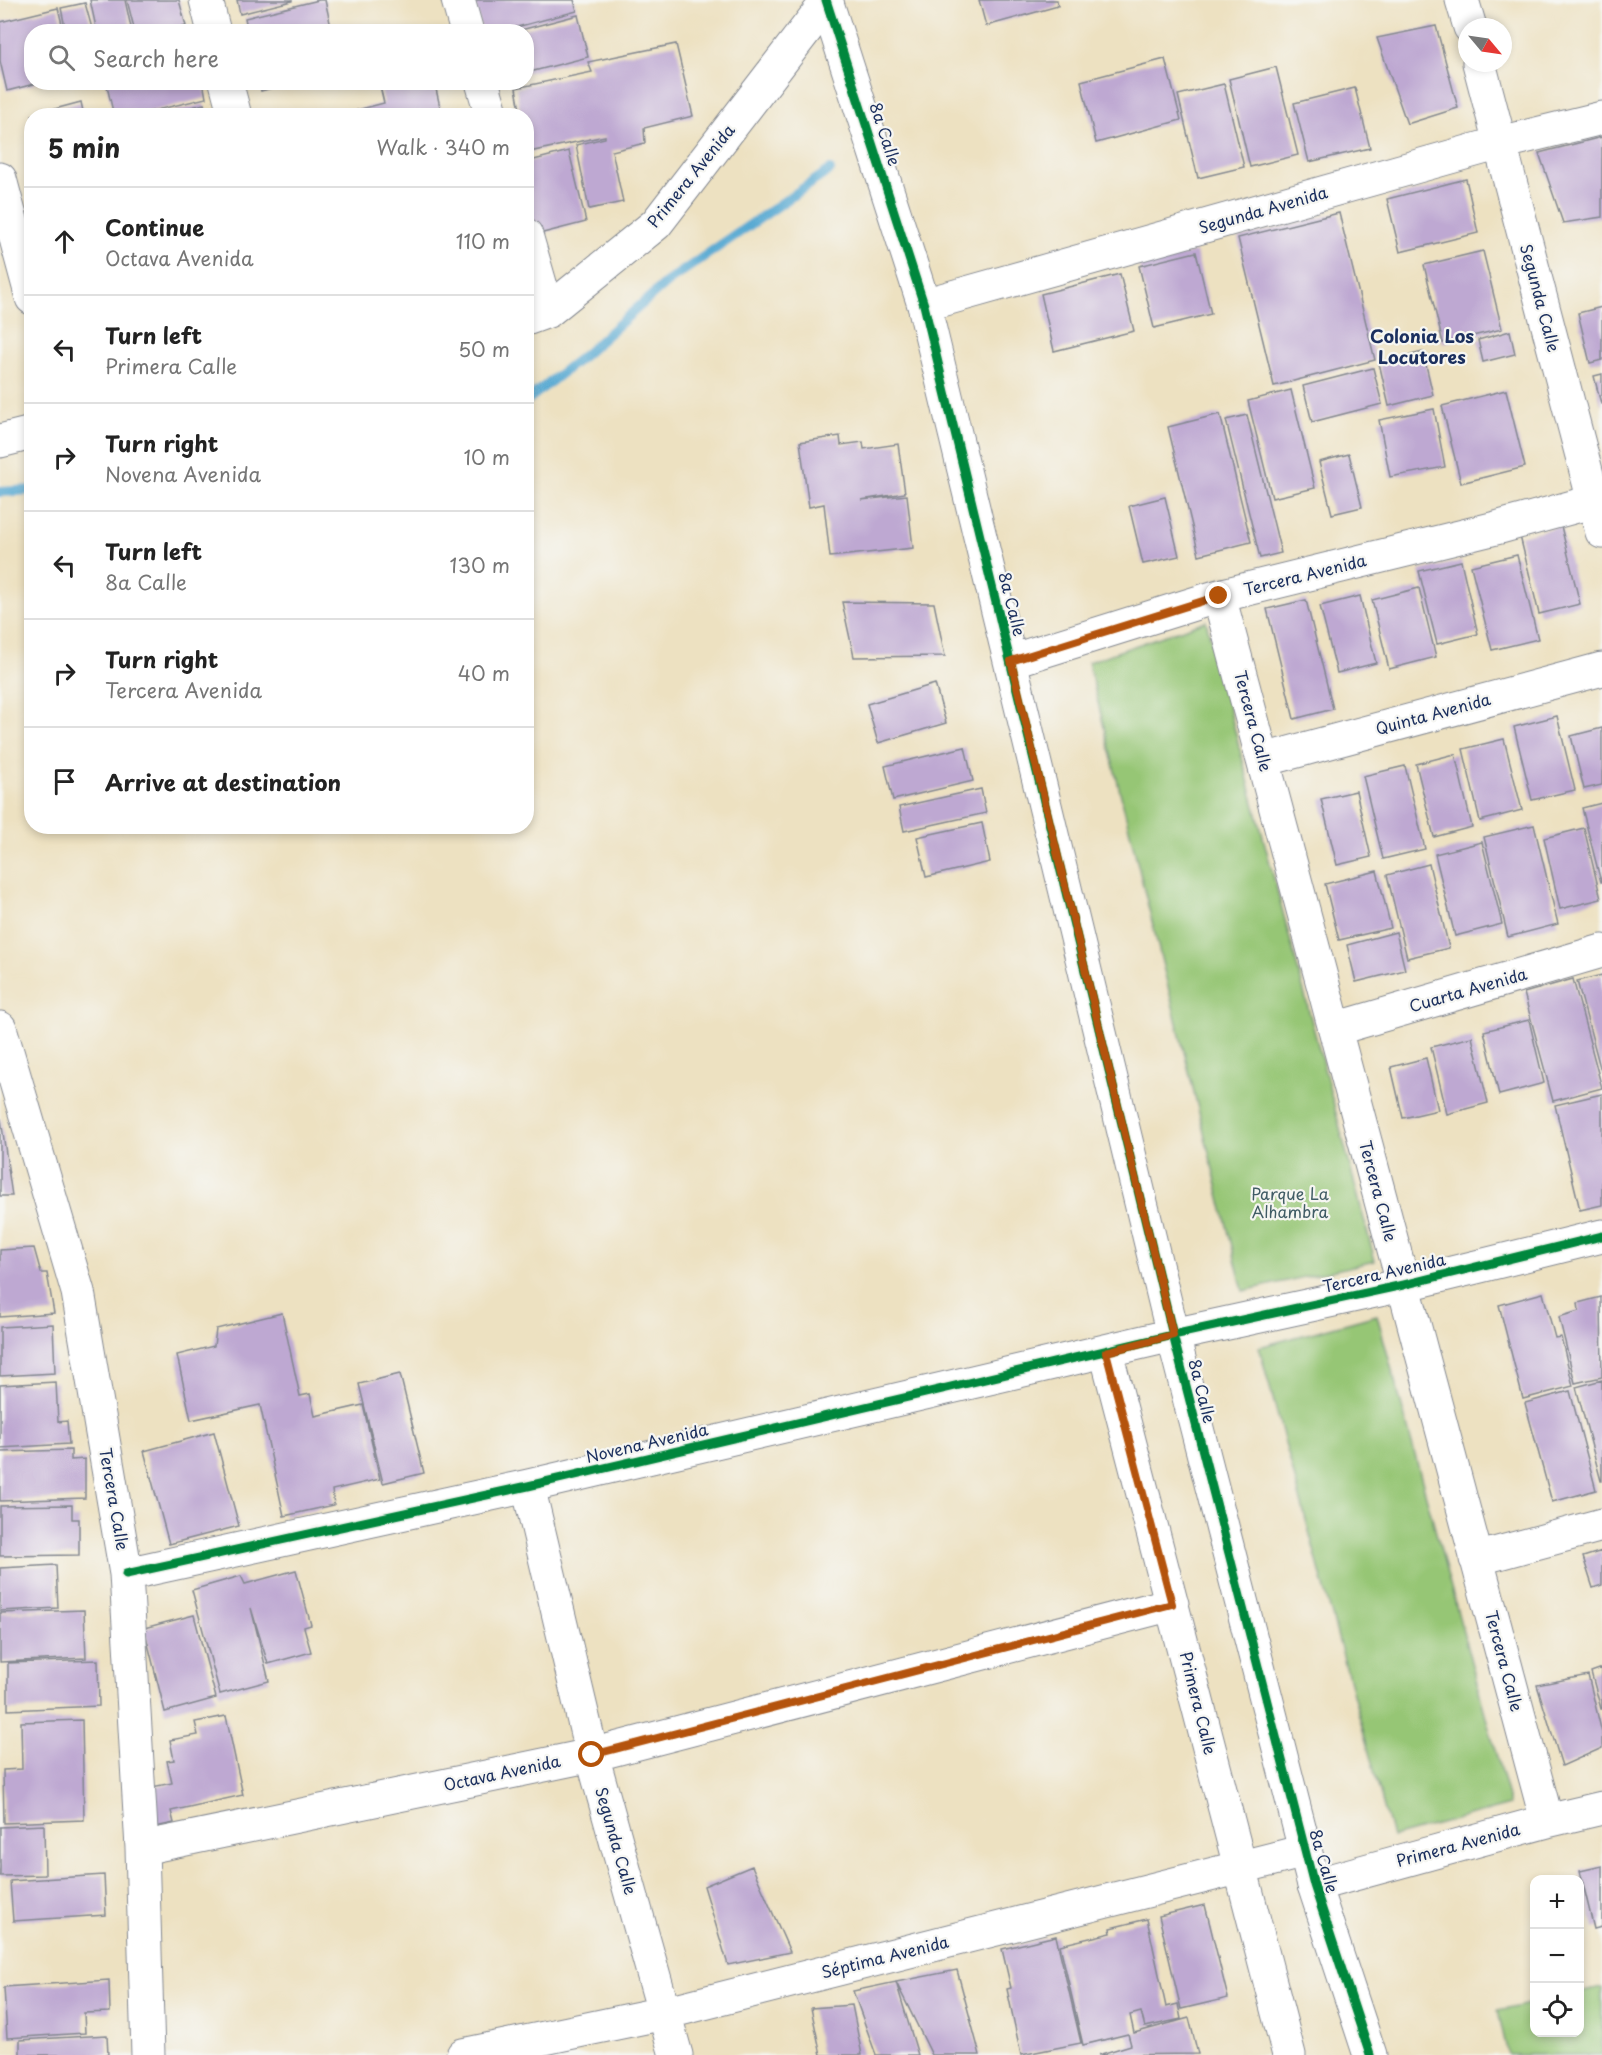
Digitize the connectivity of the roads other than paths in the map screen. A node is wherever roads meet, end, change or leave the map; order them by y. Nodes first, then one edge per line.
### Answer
1 (206, 0) edge
2 (458, 0) edge
3 (1462, 0) edge
4 (826, 1) edge
5 (1467, 18) edge
6 (212, 24) edge
7 (465, 24) edge
8 (1481, 72) edge
9 (228, 90) edge
10 (484, 90) edge
11 (232, 108) edge
12 (490, 108) edge
13 (1602, 118) edge
14 (1500, 143) junction
15 (0, 179) edge
16 (24, 268) edge
17 (534, 293) edge
18 (924, 305) junction
19 (537, 315) edge
20 (24, 435) edge
21 (0, 441) edge
22 (1599, 511) edge
23 (1219, 596) junction
24 (1011, 661) junction
25 (1602, 669) edge
26 (1263, 760) junction
27 (1602, 951) edge
28 (1335, 1029) junction
29 (2, 1041) edge
30 (1602, 1236) edge
31 (1403, 1285) junction
32 (1173, 1335) junction
33 (1106, 1352) junction
34 (528, 1486) junction
35 (1602, 1526) edge
36 (1476, 1559) junction
37 (126, 1574) junction
38 (1172, 1604) junction
39 (592, 1755) junction
40 (1602, 1808) edge
41 (1547, 1821) junction
42 (142, 1848) junction
43 (1305, 1851) junction
44 (1239, 1868) junction
45 (1314, 1885) junction
46 (664, 2013) junction
47 (148, 2055) edge
48 (463, 2055) edge
49 (676, 2055) edge
50 (1289, 2055) edge
51 (1370, 2055) edge

1 - 6 street
2 - 7 street
3 - 5 street
4 - 18 street, 8a Calle
4 - 19 street, Primera Avenida
8 - 14 street, Segunda Calle
9 - 11 street
10 - 12 street
13 - 14 street, Segunda Avenida
14 - 18 street, Segunda Avenida
14 - 22 street, Segunda Calle
15 - 16 street
17 - 19 street
18 - 24 street, 8a Calle
20 - 21 street
22 - 23 street, Tercera Avenida
23 - 24 street, Tercera Avenida
23 - 26 street, Tercera Calle
24 - 32 street, 8a Calle
25 - 26 street, Quinta Avenida
26 - 28 street, Tercera Calle
27 - 28 street, Cuarta Avenida
28 - 31 street, Tercera Calle
29 - 37 street, Tercera Calle
30 - 31 street, Tercera Avenida
31 - 32 street, Tercera Avenida
31 - 36 street, Tercera Calle
32 - 33 street, Novena Avenida
32 - 43 street, 8a Calle
33 - 34 street, Novena Avenida
33 - 38 street, Primera Calle
34 - 37 street, Novena Avenida
34 - 39 street, Segunda Calle
35 - 36 street
36 - 41 street, Tercera Calle
37 - 42 street, Tercera Calle
38 - 39 street, Octava Avenida
38 - 44 street, Primera Calle
39 - 42 street, Octava Avenida
39 - 46 street, Segunda Calle
40 - 41 street, Primera Avenida
41 - 45 street, Primera Avenida
42 - 47 street, Tercera Calle
43 - 44 street, Séptima Avenida
43 - 45 street, 8a Calle
44 - 46 street, Séptima Avenida
44 - 50 street, Primera Calle
45 - 51 street, 8a Calle
46 - 48 street, Séptima Avenida
46 - 49 street, Segunda Calle

